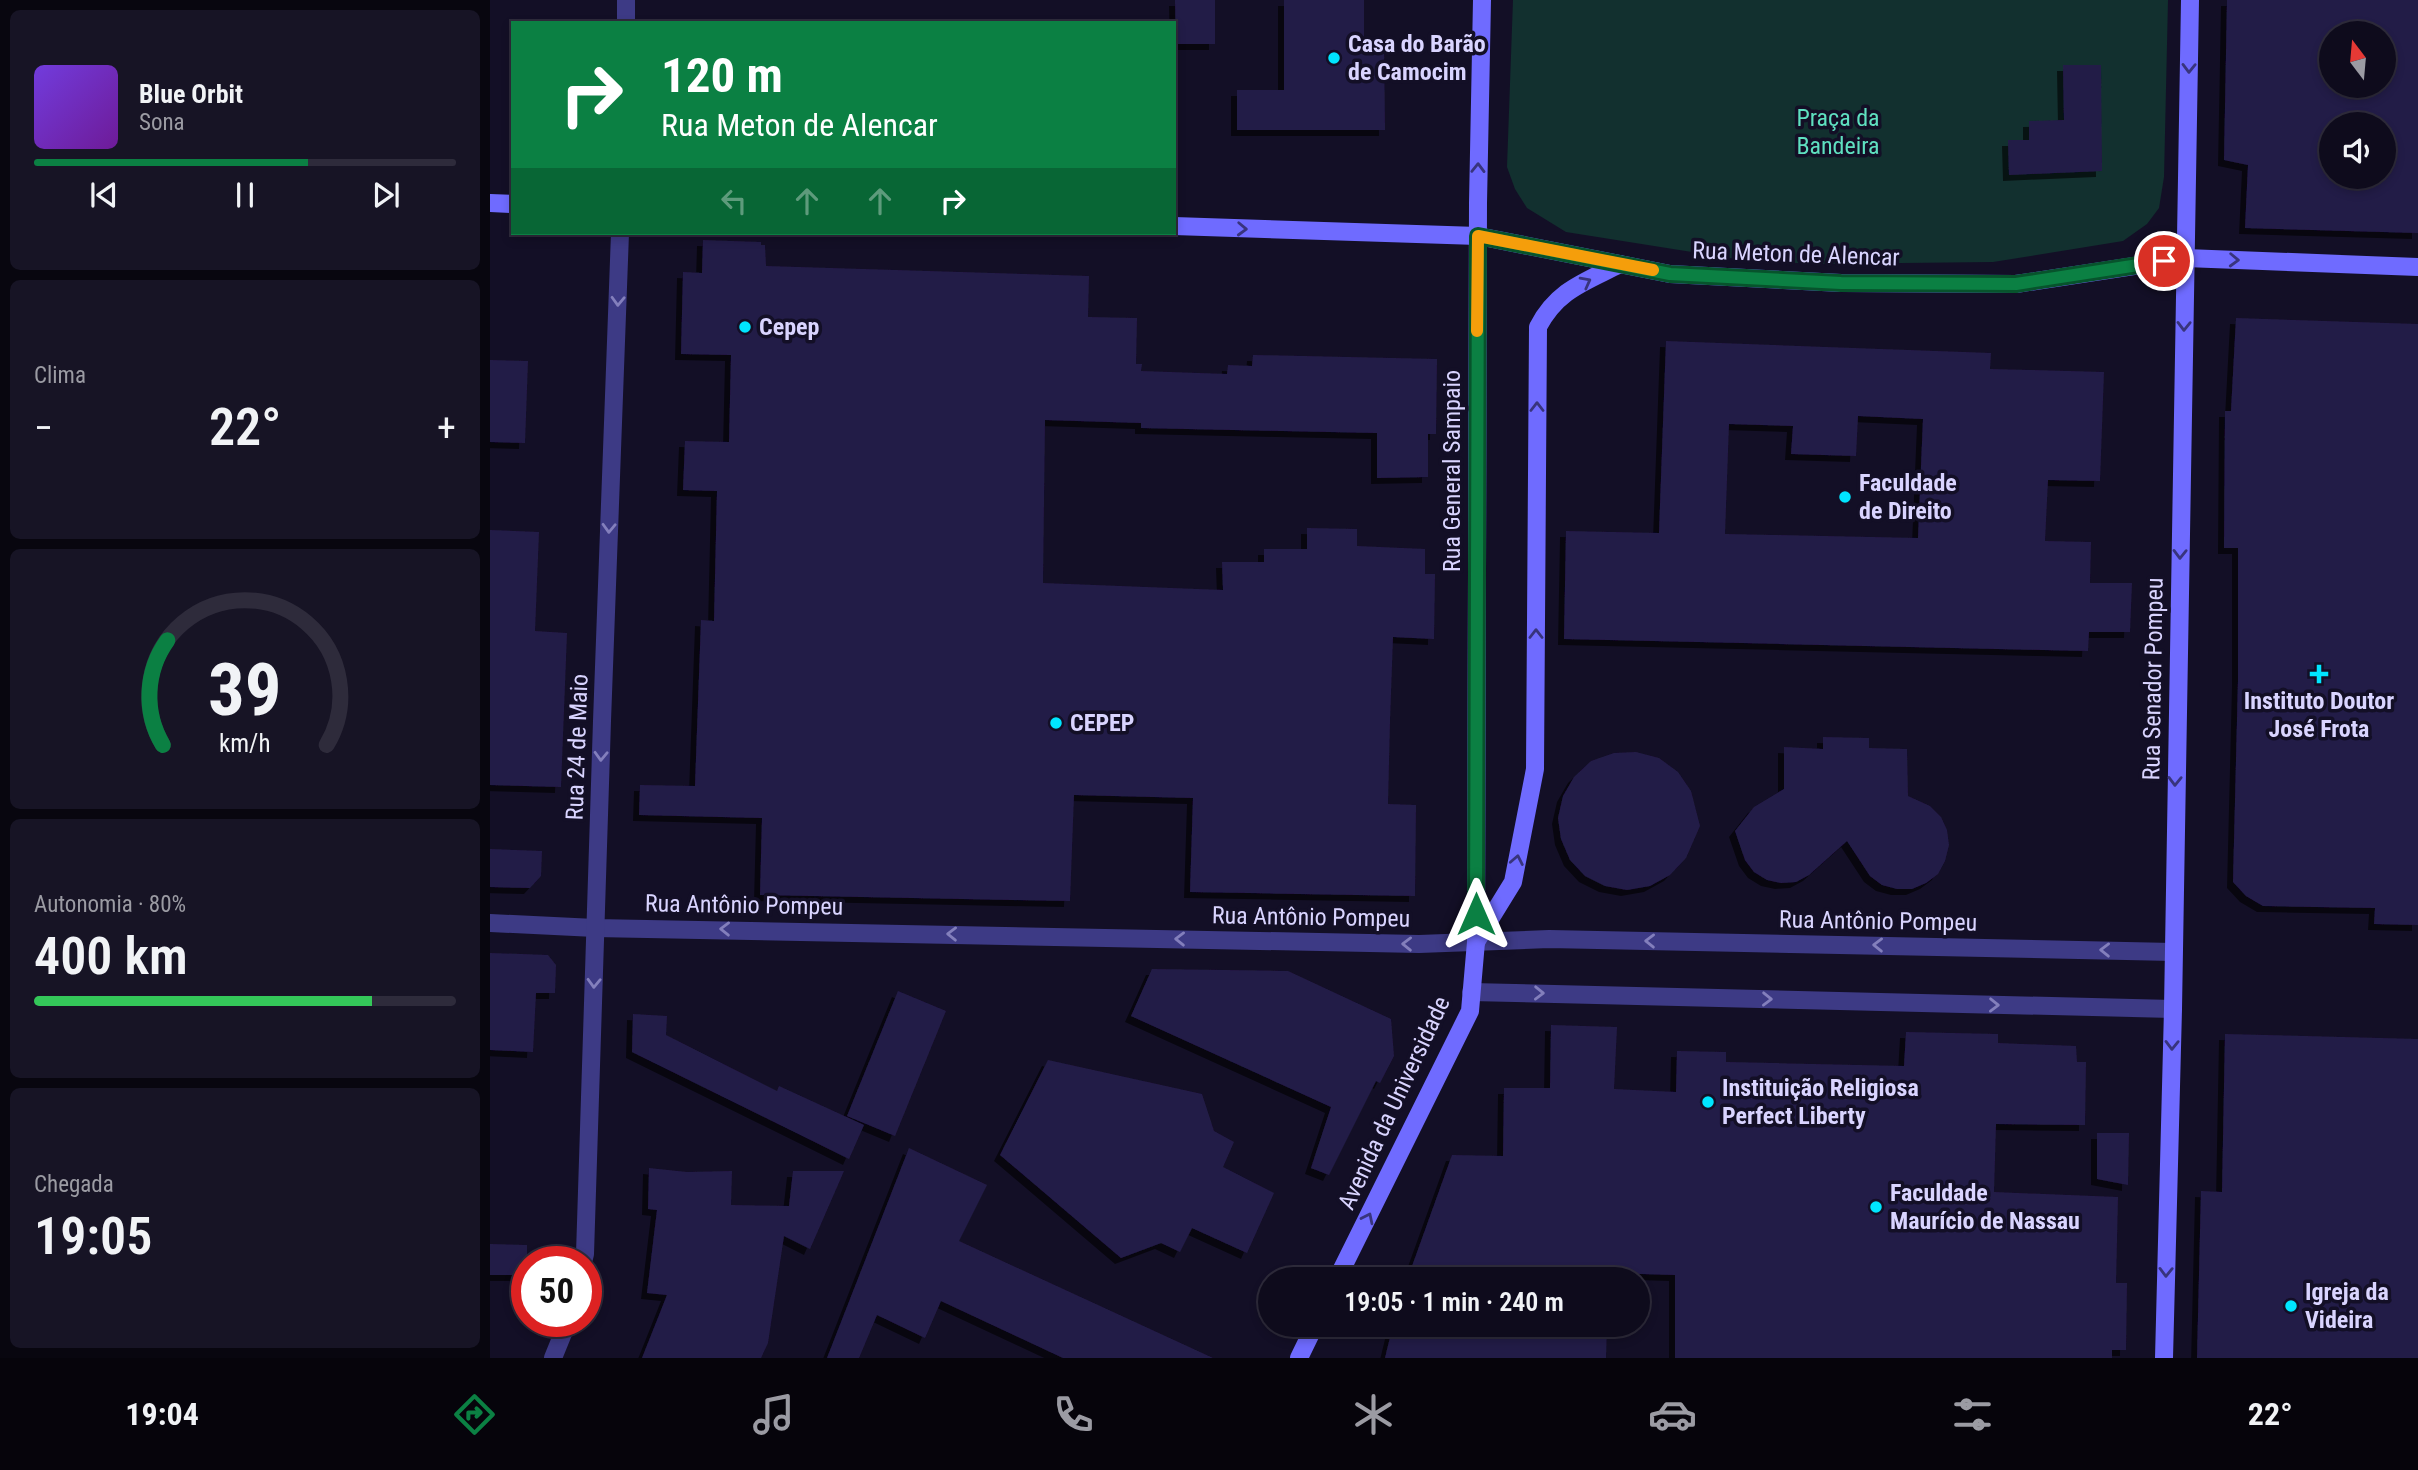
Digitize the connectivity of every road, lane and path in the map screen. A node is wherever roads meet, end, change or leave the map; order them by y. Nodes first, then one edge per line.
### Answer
1 (626, 0) edge
2 (1482, 0) edge
3 (2190, 0) edge
4 (626, 21) edge
5 (490, 203) edge
6 (511, 204) edge
7 (1176, 226) edge
8 (620, 235) edge
9 (1478, 236) junction
10 (2186, 258) junction
11 (1620, 264) junction
12 (2418, 267) edge
13 (490, 923) edge
14 (595, 928) junction
15 (1476, 942) junction
16 (2173, 952) junction
17 (1471, 992) junction
18 (2173, 1009) junction
19 (584, 1246) edge
20 (1343, 1267) edge
21 (562, 1337) edge
22 (1309, 1337) edge
23 (553, 1358) edge
24 (1298, 1358) edge
25 (2164, 1358) edge

1 - 4 street
9 -> 2 street, Rua General Sampaio
3 -> 10 street, Rua Senador Pompeu
5 - 6 street
7 -> 9 street, Rua Meton de Alencar
8 -> 14 street, Rua 24 de Maio
9 - 11 street, Rua Meton de Alencar
9 - 15 street, Rua General Sampaio
10 - 11 street, Rua Meton de Alencar
10 -> 12 street, Rua Meton de Alencar
10 -> 16 street, Rua Senador Pompeu
15 -> 11 street
13 - 14 street, Rua Antônio Pompeu
15 -> 14 street, Rua Antônio Pompeu
14 -> 19 street, Rua 24 de Maio
16 -> 15 street, Rua Antônio Pompeu
15 - 17 street, Avenida da Universidade
16 - 18 street, Rua Senador Pompeu
17 -> 18 street
20 -> 17 street, Avenida da Universidade
18 -> 25 street, Rua Senador Pompeu
21 - 23 street
22 - 24 street

